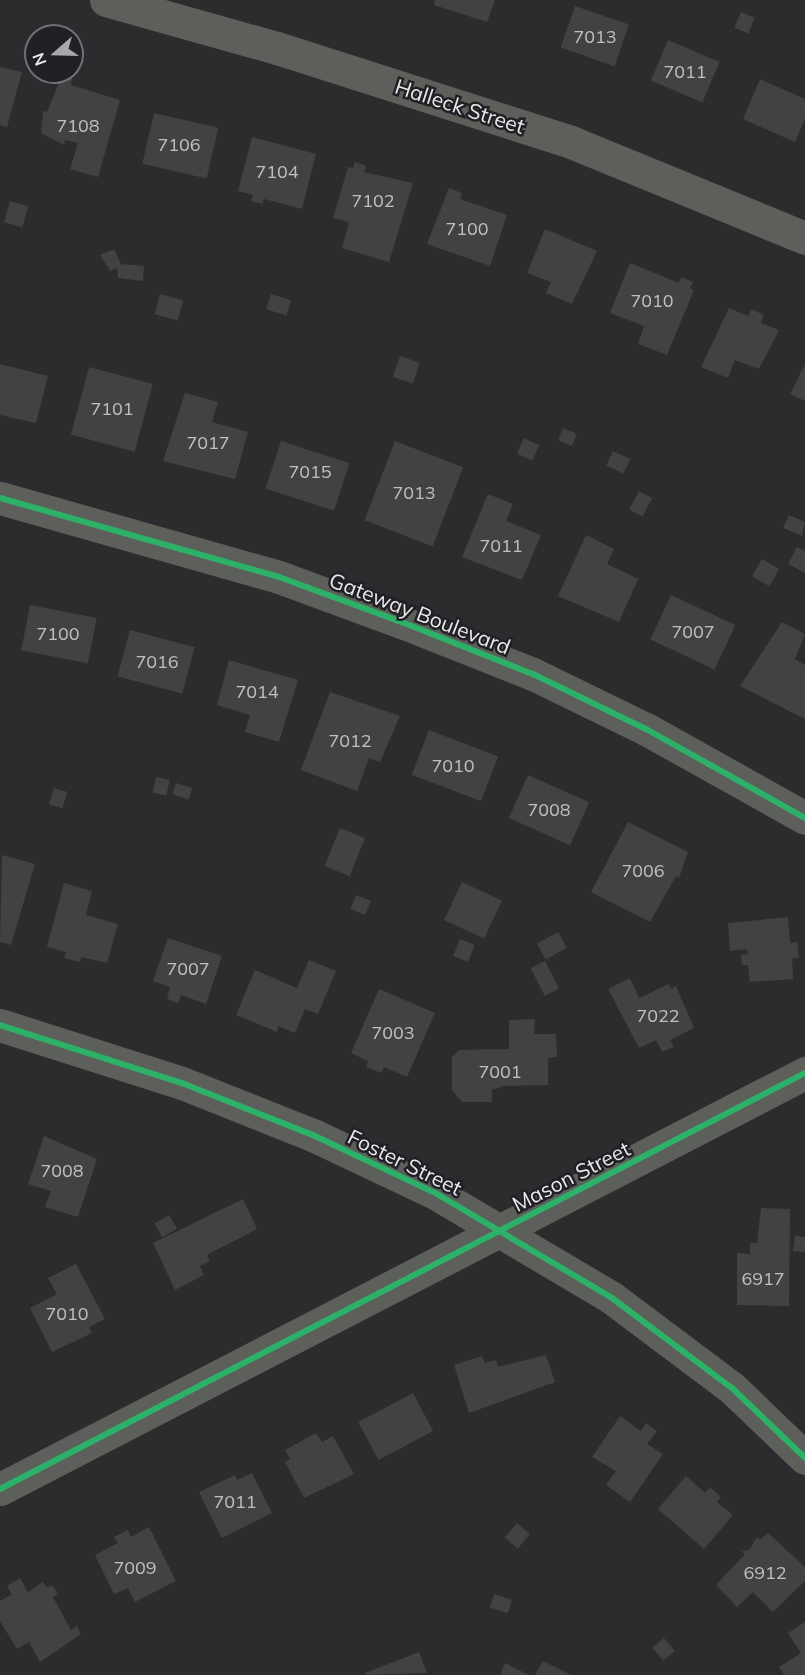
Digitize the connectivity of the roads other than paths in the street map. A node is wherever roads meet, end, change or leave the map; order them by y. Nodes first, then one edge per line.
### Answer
1 (106, 0) edge
2 (805, 238) edge
3 (0, 498) edge
4 (805, 818) edge
5 (0, 1025) edge
6 (805, 1073) edge
7 (501, 1231) junction
8 (805, 1458) edge
9 (0, 1489) edge

1 - 2 street, Halleck Street
3 - 4 street, Gateway Boulevard
5 - 7 street, Foster Street
6 - 7 street, Mason Street
7 - 8 street, Foster Street
7 - 9 street, Mason Street

